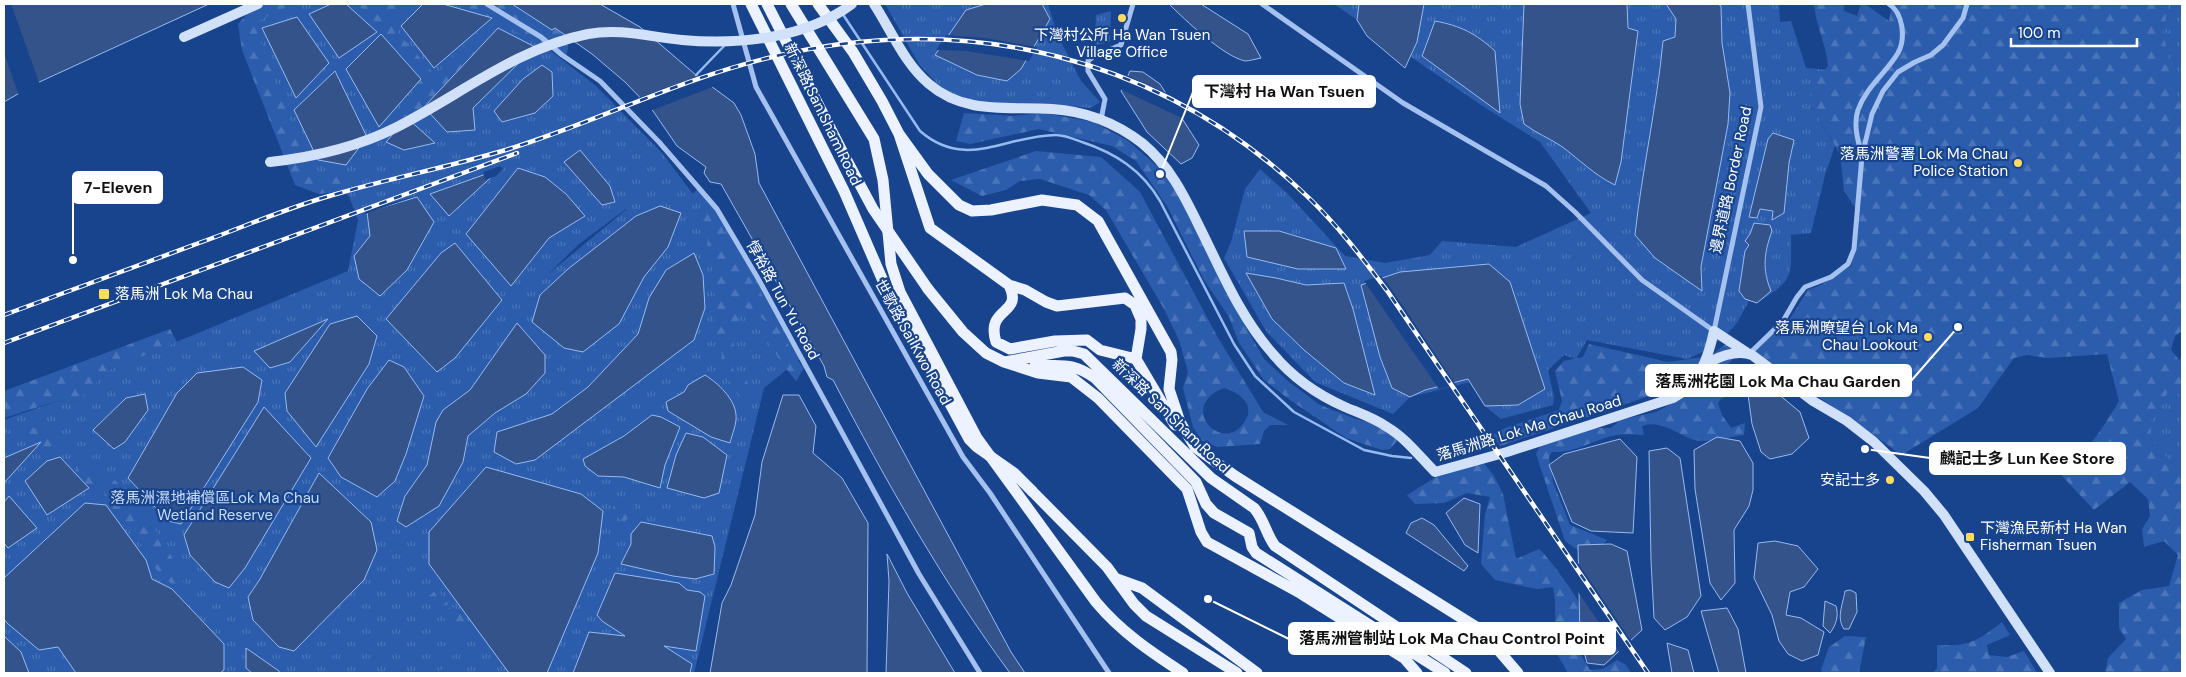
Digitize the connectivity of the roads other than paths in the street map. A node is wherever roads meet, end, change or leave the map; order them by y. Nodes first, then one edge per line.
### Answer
1 (258, 4) edge
2 (487, 4) edge
3 (733, 4) edge
4 (751, 4) edge
5 (767, 4) edge
6 (791, 4) edge
7 (818, 4) edge
8 (852, 4) edge
9 (874, 4) edge
10 (1133, 4) edge
11 (1262, 4) edge
12 (1748, 4) edge
13 (1889, 4) edge
14 (1967, 4) edge
15 (184, 37) dead end
16 (1101, 120) junction
17 (899, 134) junction
18 (1862, 156) junction
19 (270, 162) dead end
20 (865, 238) junction
21 (1009, 285) junction
22 (900, 292) junction
23 (1714, 331) junction
24 (1749, 354) junction
25 (1136, 359) junction
26 (1004, 362) junction
27 (1703, 367) junction
28 (1195, 447) junction
29 (1117, 579) junction
30 (980, 673) edge
31 (1109, 673) edge
32 (1183, 673) edge
33 (1237, 673) edge
34 (1257, 673) edge
35 (1417, 673) edge
36 (1445, 673) edge
37 (1466, 673) edge
38 (1518, 673) edge
39 (2050, 673) edge

1 - 15 street
2 - 30 street, 惇裕路 Tun Yu Road
3 - 31 street, 世歌路 Sai Kwo Road
4 - 20 main road, 新深路 San Sham Road
5 - 26 main road, 新深路 San Sham Road, bridge
6 - 22 main road, 新深路 San Sham Road
7 - 17 main road, 新深路 San Sham Road
8 - 19 street, bridge
9 - 16 street, 落馬洲路 Lok Ma Chau Road
10 - 16 street
11 - 23 street
12 - 23 street, 邊界道路 Border Road
13 - 18 street
14 - 18 street
16 - 27 street, 落馬洲路 Lok Ma Chau Road
17 - 21 main road, 新深路 San Sham Road
17 - 28 main road, 新深路 San Sham Road
18 - 24 street
20 - 22 main road, 新深路 San Sham Road
20 - 29 main road, 新深路 San Sham Road, bridge
21 - 25 main road, 新深路 San Sham Road
21 - 25 main road, 新深路 San Sham Road
22 - 32 main road, 新深路 San Sham Road
23 - 24 street
23 - 27 street, 落馬洲路 Lok Ma Chau Road
24 - 27 street, 落馬洲路 Lok Ma Chau Road
24 - 39 street
25 - 28 main road, 新深路 San Sham Road
26 - 35 main road, 新深路 San Sham Road
26 - 36 main road, 新深路 San Sham Road
26 - 37 main road, 新深路 San Sham Road
28 - 38 main road, 新深路 San Sham Road
29 - 33 main road, 新深路 San Sham Road
29 - 34 main road, 新深路 San Sham Road

